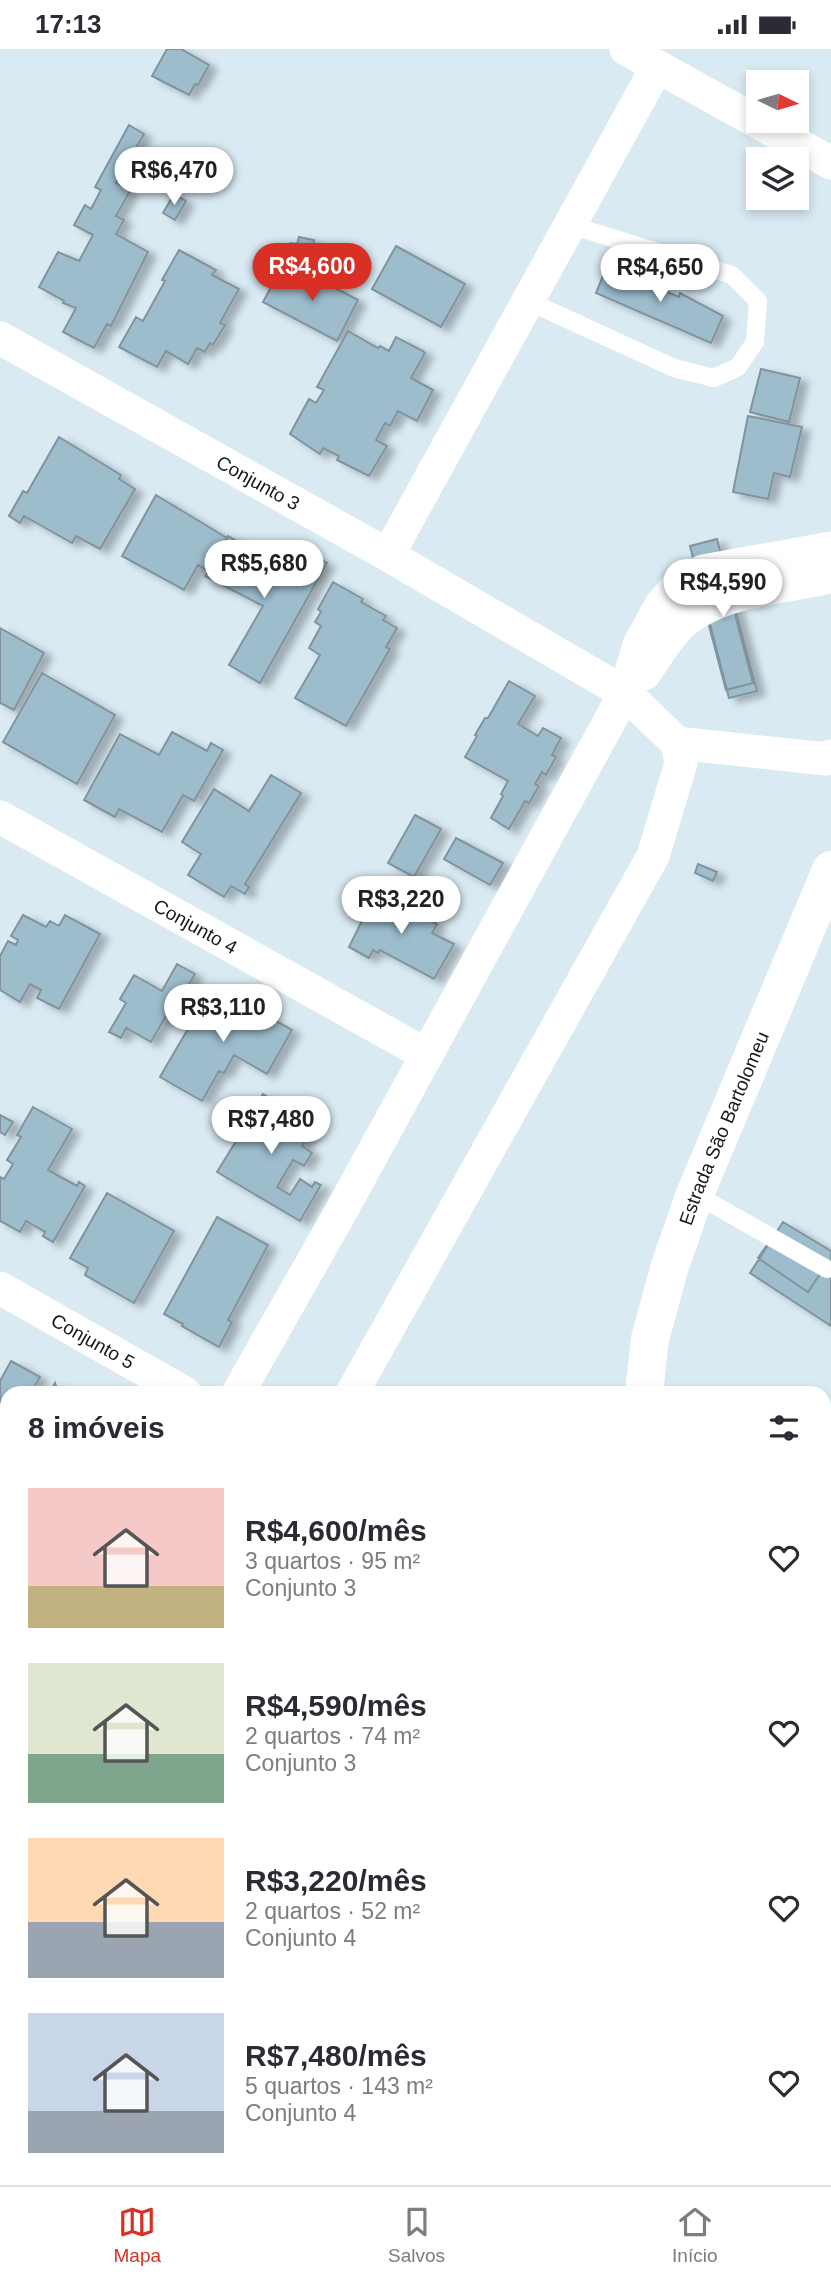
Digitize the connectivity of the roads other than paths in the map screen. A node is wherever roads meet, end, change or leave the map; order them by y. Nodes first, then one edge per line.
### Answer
1 (626, 49) edge
2 (657, 67) junction
3 (831, 163) edge
4 (570, 225) junction
5 (528, 301) junction
6 (0, 338) edge
7 (831, 548) edge
8 (387, 555) junction
9 (831, 577) edge
10 (625, 693) junction
11 (679, 753) junction
12 (831, 756) edge
13 (831, 779) edge
14 (0, 817) edge
15 (831, 870) edge
16 (427, 1055) junction
17 (695, 1194) junction
18 (827, 1269) dead end
19 (0, 1288) edge
20 (173, 1386) edge
21 (242, 1386) edge
22 (356, 1386) edge
23 (645, 1386) edge

1 - 2 street
2 - 3 street
2 - 4 street
4 - 5 street
4 - 5 lane
5 - 8 street
6 - 8 street, Conjunto 3
7 - 10 street
8 - 10 street, Conjunto 3
9 - 10 street
10 - 11 street, Conjunto 3
10 - 16 street
11 - 12 street
11 - 13 street
11 - 22 street
14 - 16 street, Conjunto 4
15 - 17 street, Estrada São Bartolomeu
16 - 21 street
17 - 18 lane
17 - 23 street, Estrada São Bartolomeu
19 - 20 street, Conjunto 5

